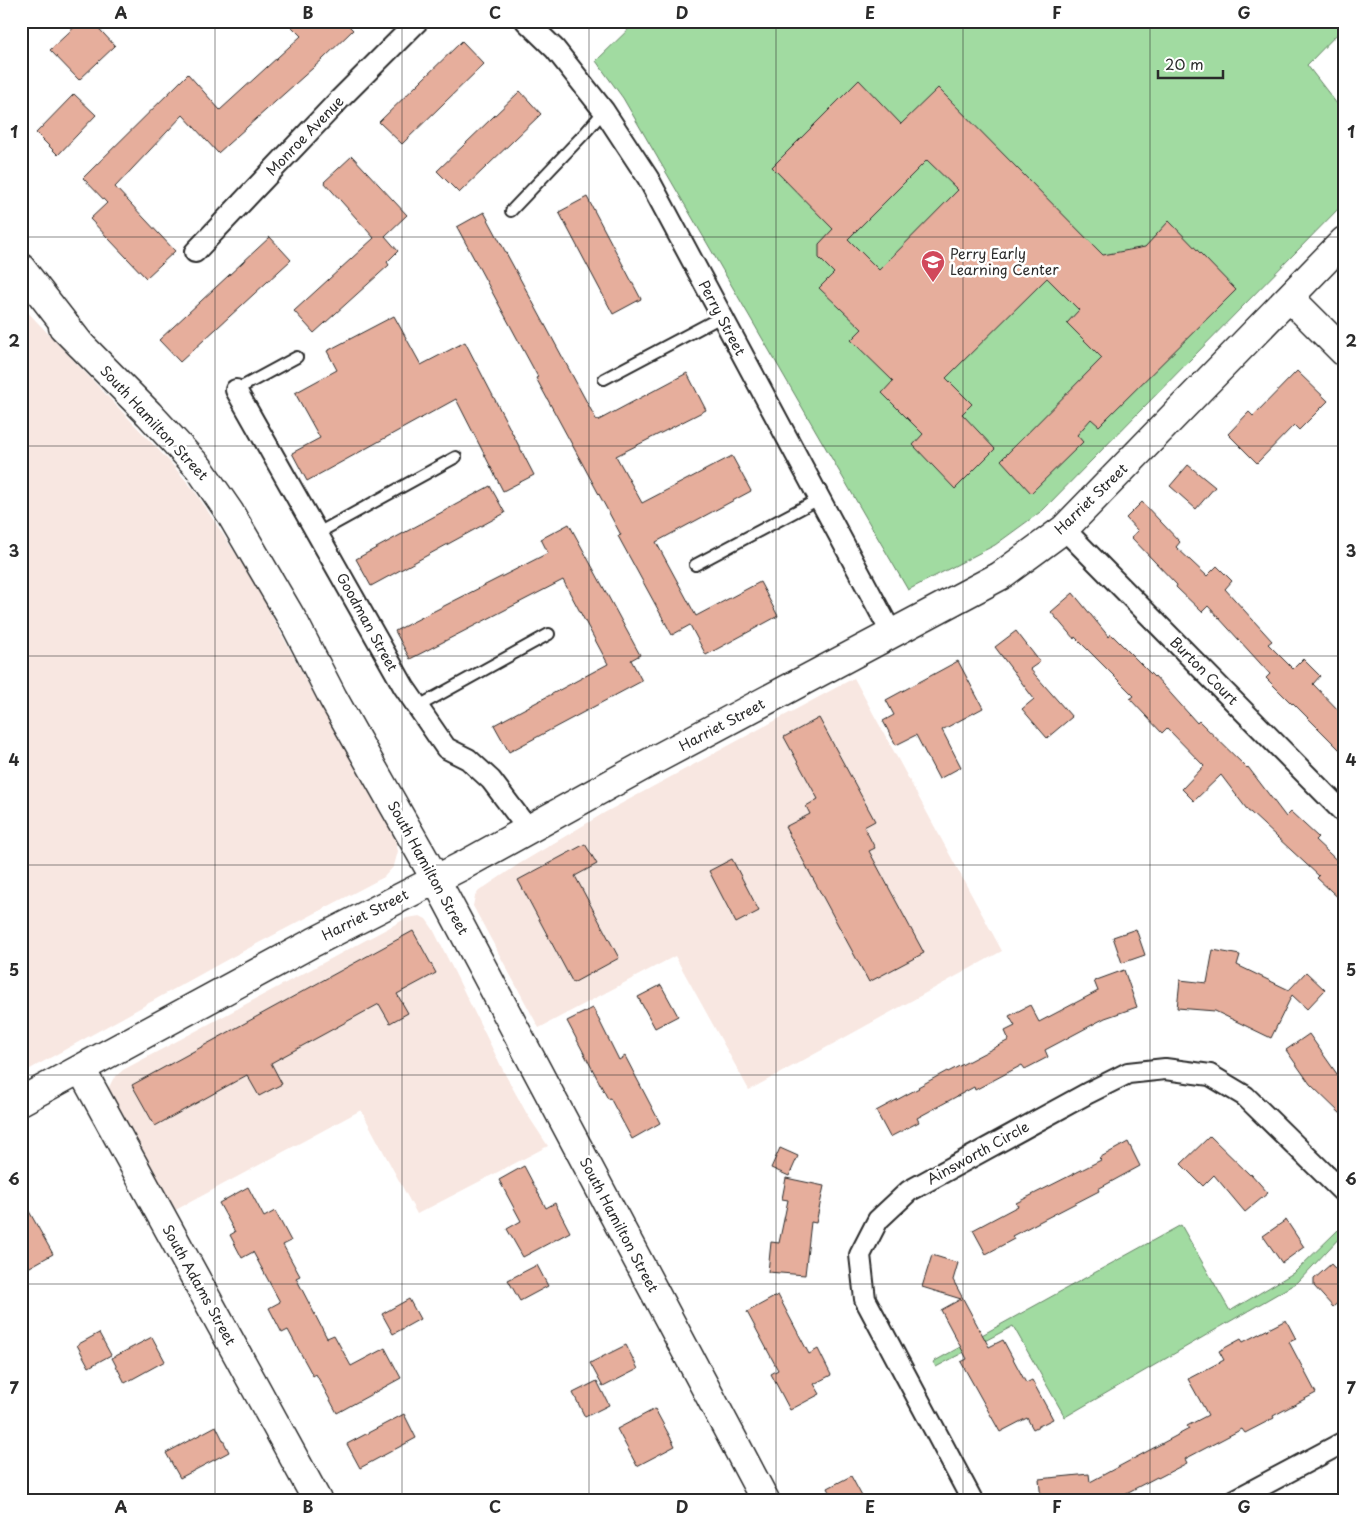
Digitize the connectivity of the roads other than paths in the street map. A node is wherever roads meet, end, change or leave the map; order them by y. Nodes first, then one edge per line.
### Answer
1 (418, 21) edge
2 (526, 21) edge
3 (604, 111) junction
4 (511, 211) dead end
5 (1344, 242) edge
6 (195, 252) dead end
7 (21, 268) edge
8 (21, 286) edge
9 (1290, 298) junction
10 (721, 317) junction
11 (80, 344) junction
12 (1344, 352) edge
13 (297, 357) dead end
14 (604, 379) dead end
15 (236, 390) joint
16 (456, 457) dead end
17 (819, 500) junction
18 (1064, 529) junction
19 (318, 534) junction
20 (695, 565) dead end
21 (549, 634) dead end
22 (892, 634) junction
23 (418, 707) junction
24 (1344, 813) edge
25 (528, 829) junction
26 (436, 880) junction
27 (82, 1069) junction
28 (21, 1102) edge
29 (1344, 1193) edge
30 (1342, 1448) edge
31 (317, 1500) edge
32 (765, 1500) edge
33 (972, 1500) edge
34 (1235, 1500) edge

1 - 6 street, Monroe Avenue
2 - 3 street, Perry Street
3 - 4 lane
3 - 10 street, Perry Street
5 - 9 main road, Harriet Street
7 - 11 main road
8 - 11 main road, South Hamilton Street
9 - 12 main road
9 - 18 main road, Harriet Street
10 - 14 lane
10 - 17 street, Perry Street
11 - 26 main road, South Hamilton Street
13 - 15 lane
15 - 19 street, Goodman Street
16 - 19 lane
17 - 20 lane
17 - 22 street, Perry Street
18 - 22 main road, Harriet Street
18 - 24 street, Burton Court
19 - 23 street, Goodman Street
21 - 23 lane
22 - 25 main road, Harriet Street
23 - 25 street, Goodman Street
25 - 26 main road, Harriet Street
26 - 27 main road, Harriet Street
26 - 32 main road, South Hamilton Street
27 - 28 main road, Harriet Street
27 - 31 main road, South Adams Street
29 - 33 street, Ainsworth Circle
30 - 34 street

